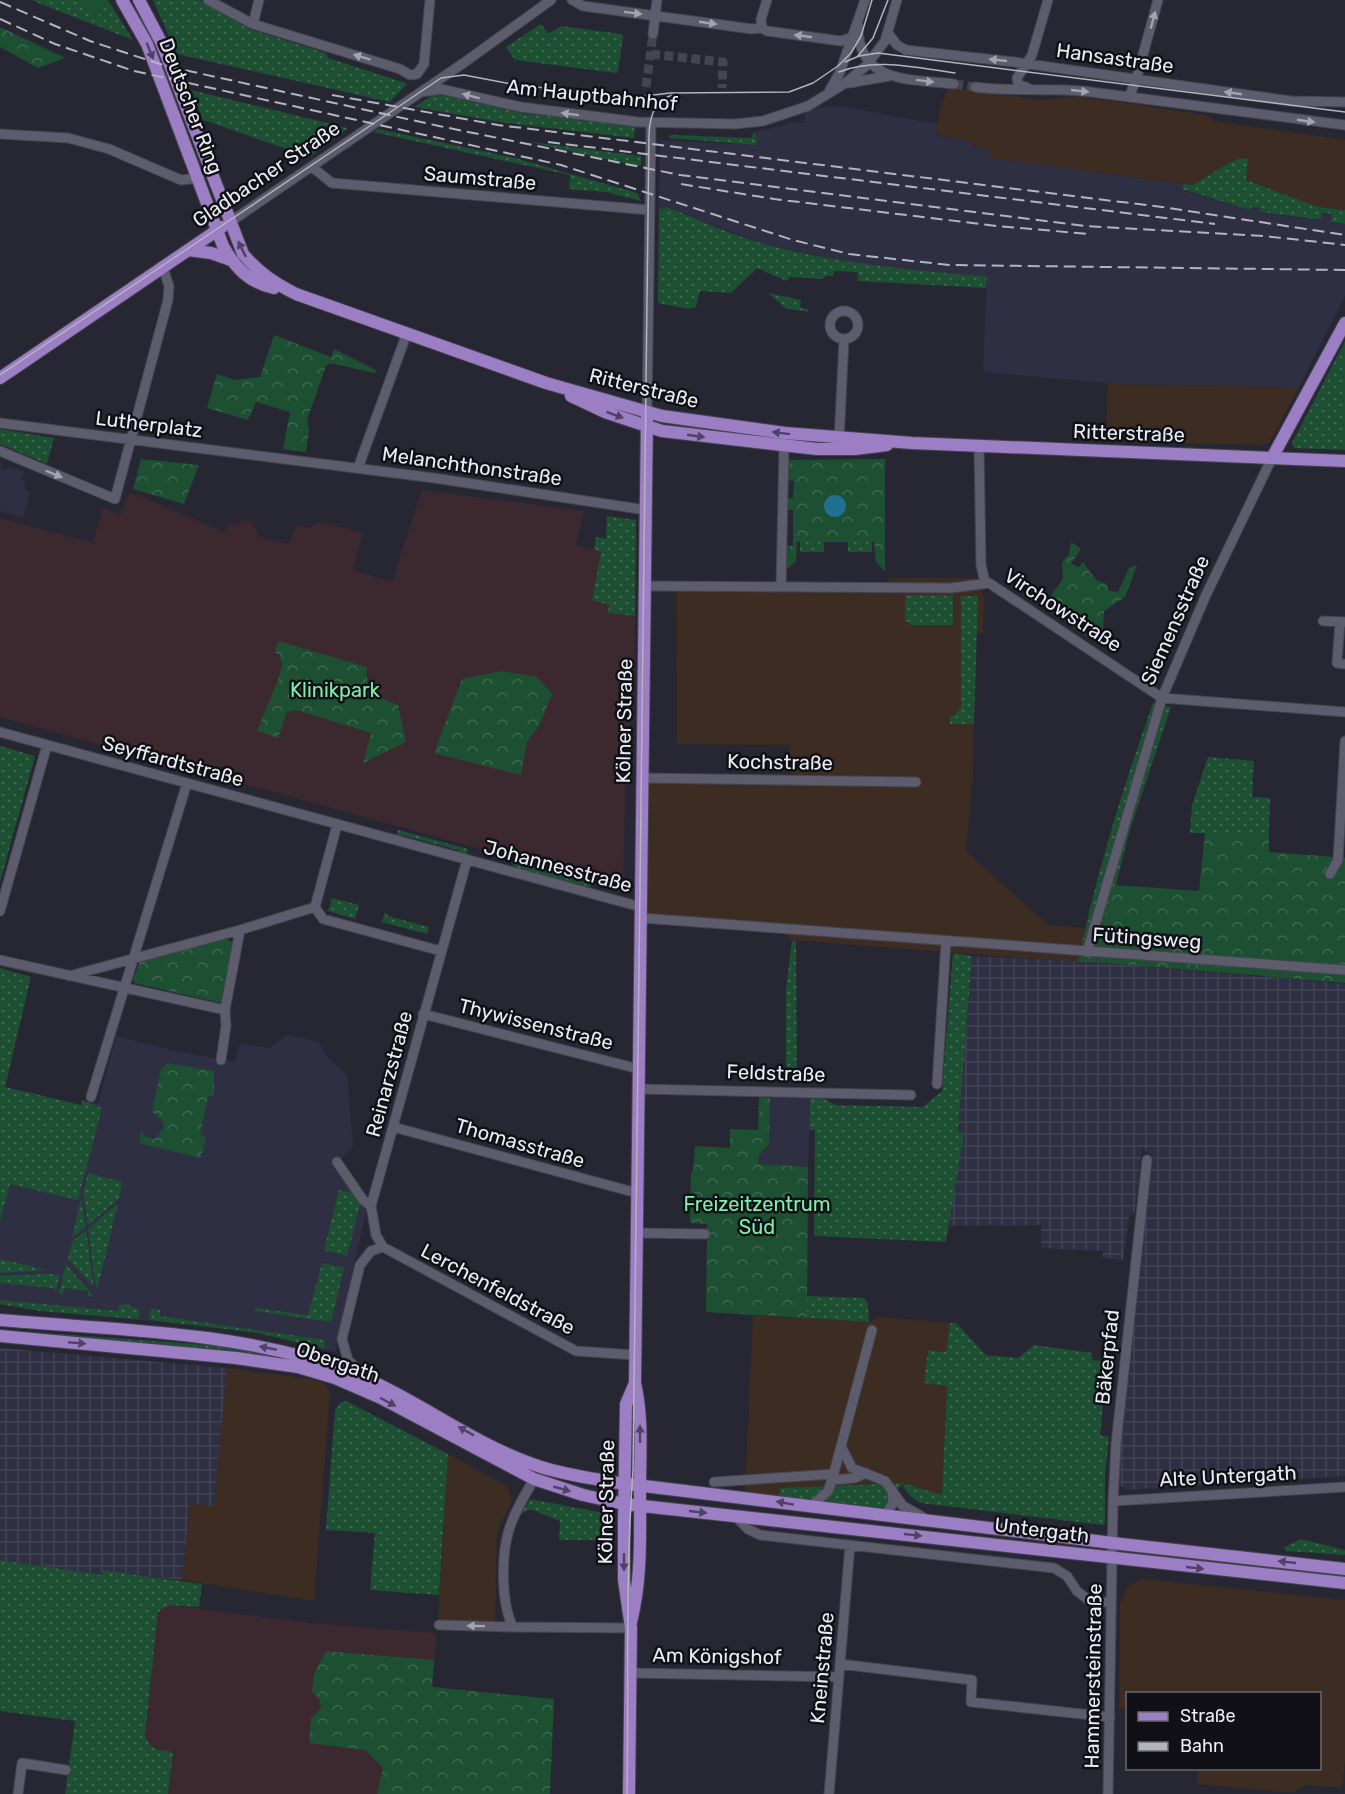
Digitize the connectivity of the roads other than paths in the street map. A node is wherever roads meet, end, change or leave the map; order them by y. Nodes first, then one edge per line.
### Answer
1 (123, 0) edge
2 (139, 0) edge
3 (208, 0) edge
4 (259, 0) edge
5 (430, 0) edge
6 (551, 0) edge
7 (572, 0) edge
8 (657, 0) edge
9 (767, 0) edge
10 (865, 0) edge
11 (897, 0) edge
12 (1048, 0) edge
13 (1158, 0) edge
14 (655, 16) junction
15 (253, 24) junction
16 (858, 25) junction
17 (762, 28) junction
18 (888, 33) junction
19 (653, 34) tunnel mouth
20 (853, 36) junction
21 (869, 63) junction
22 (1026, 63) junction
23 (897, 77) junction
24 (841, 80) junction
25 (1136, 80) junction
26 (954, 84) tunnel mouth
27 (975, 87) tunnel mouth
28 (1031, 88) junction
29 (421, 92) junction
30 (1129, 97) junction
31 (1345, 102) edge
32 (651, 122) junction
33 (1345, 125) edge
34 (0, 134) edge
35 (312, 167) junction
36 (199, 178) junction
37 (650, 210) junction
38 (230, 222) junction
39 (217, 230) junction
40 (188, 250) junction
41 (231, 260) junction
42 (162, 268) junction
43 (296, 294) junction
44 (1345, 323) edge
45 (406, 333) junction
46 (844, 339) dead end
47 (0, 378) edge
48 (546, 383) junction
49 (647, 412) junction
50 (0, 423) edge
51 (647, 427) junction
52 (132, 440) junction
53 (839, 444) junction
54 (784, 447) junction
55 (979, 447) junction
56 (0, 451) edge
57 (1272, 458) junction
58 (293, 460) joint
59 (1345, 461) edge
60 (358, 468) junction
61 (646, 510) junction
62 (985, 582) junction
63 (645, 586) junction
64 (781, 587) junction
65 (1323, 621) dead end
66 (1342, 622) edge
67 (1345, 664) edge
68 (1162, 698) junction
69 (1345, 712) edge
70 (0, 732) edge
71 (1345, 741) edge
72 (47, 745) junction
73 (643, 778) junction
74 (916, 782) dead end
75 (187, 783) junction
76 (337, 825) junction
77 (466, 860) junction
78 (1330, 874) dead end
79 (315, 907) junction
80 (0, 911) edge
81 (641, 913) junction
82 (240, 930) junction
83 (946, 942) junction
84 (441, 951) junction
85 (1087, 952) junction
86 (134, 958) junction
87 (0, 960) edge
88 (1345, 970) edge
89 (69, 976) junction
90 (124, 988) junction
91 (225, 1010) junction
92 (423, 1014) junction
93 (220, 1060) dead end
94 (639, 1069) junction
95 (937, 1083) dead end
96 (639, 1089) junction
97 (911, 1095) dead end
98 (91, 1097) dead end
99 (393, 1127) junction
100 (1147, 1160) dead end
101 (337, 1162) dead end
102 (637, 1193) junction
103 (371, 1206) junction
104 (637, 1233) junction
105 (705, 1234) dead end
106 (383, 1247) junction
107 (0, 1320) edge
108 (872, 1330) dead end
109 (0, 1336) edge
110 (635, 1355) junction
111 (373, 1382) junction
112 (635, 1383) junction
113 (842, 1448) junction
114 (866, 1473) junction
115 (833, 1477) junction
116 (534, 1479) junction
117 (714, 1482) dead end
118 (625, 1484) junction
119 (640, 1486) junction
120 (1345, 1487) edge
121 (892, 1490) junction
122 (1113, 1501) junction
123 (624, 1504) junction
124 (640, 1506) junction
125 (810, 1507) junction
126 (735, 1516) junction
127 (885, 1516) junction
128 (933, 1522) junction
129 (850, 1528) junction
130 (1111, 1543) junction
131 (850, 1545) junction
132 (1113, 1559) junction
133 (1345, 1569) edge
134 (1345, 1583) edge
135 (1111, 1602) junction
136 (631, 1625) junction
137 (440, 1626) dead end
138 (513, 1627) junction
139 (840, 1664) junction
140 (631, 1673) junction
141 (839, 1677) junction
142 (1110, 1717) junction
143 (66, 1770) dead end
144 (18, 1794) edge
145 (629, 1794) edge
146 (829, 1794) edge
147 (1108, 1794) edge

1 -> 36 main road, Deutscher Ring
2 - 38 main road, Deutscher Ring
3 - 15 street
4 - 15 street
5 -> 15 street
6 - 29 street, Gladbacher Straße
7 -> 14 street
8 - 14 street
9 - 17 street
10 - 16 street
11 - 18 street
12 - 22 street
25 -> 13 street
14 -> 17 street
14 - 19 street
16 - 20 street
16 - 21 street
20 -> 17 street
18 - 21 street
22 -> 18 street, Hansastraße
20 - 24 street
21 - 23 street
21 - 24 street
22 - 25 street, Hansastraße
22 - 28 street
23 - 24 street
23 -> 26 street
24 - 32 street, Am Hauptbahnhof
25 - 30 street
31 -> 25 street, Hansastraße
27 - 28 street, Hansastraße
28 -> 30 street, Hansastraße
32 -> 29 street, Am Hauptbahnhof
29 - 35 street, Gladbacher Straße
30 -> 33 street, Hansastraße
32 - 37 street, Kölner Straße
34 - 36 street
35 - 37 street, Saumstraße
35 - 38 street, Gladbacher Straße
36 - 39 main road, Deutscher Ring
37 - 49 street, Kölner Straße
38 - 39 main road, Gladbacher Straße
43 -> 38 main road, Ritterstraße
39 - 40 main road, Gladbacher Straße
39 - 41 main road, Ritterstraße
40 - 41 main road
40 - 42 main road, Gladbacher Straße
41 - 43 main road, Ritterstraße
42 - 47 main road, Gladbacher Straße
42 - 52 street
43 - 45 main road, Ritterstraße
44 - 57 main road, Siemensstraße
45 - 48 main road, Ritterstraße
45 - 60 street
46 - 53 street
48 - 49 main road, Ritterstraße
48 -> 51 main road, Ritterstraße
49 - 51 main road, Kölner Straße
53 -> 49 main road, Ritterstraße
50 - 52 street, Lutherplatz
51 -> 54 main road, Ritterstraße
51 - 61 main road, Kölner Straße
56 -> 52 street
52 - 58 street, Lutherplatz
53 - 54 main road, Ritterstraße
53 - 55 main road, Ritterstraße
54 - 64 street
55 - 57 main road, Ritterstraße
55 - 62 street
57 - 59 main road, Ritterstraße
57 - 68 street, Siemensstraße
58 - 60 street, Melanchthonstraße
60 - 61 street, Melanchthonstraße
61 - 63 main road, Kölner Straße
62 - 64 street, Virchowstraße
62 - 68 street, Virchowstraße
63 - 64 street, Virchowstraße
63 - 73 main road, Kölner Straße
65 - 66 street
66 - 67 street
68 - 69 street, Virchowstraße
68 - 85 street, Siemensstraße
70 - 72 street, Seyffardtstraße
71 - 78 street
72 - 75 street, Seyffardtstraße
72 - 80 street
73 - 74 street, Kochstraße
73 - 81 main road, Kölner Straße
75 - 76 street, Seyffardtstraße
75 - 86 street
76 - 77 street, Seyffardtstraße
76 - 79 street
77 - 81 street, Johannesstraße
77 - 84 street, Reinarzstraße
79 - 82 street
79 - 84 street
81 - 83 street, Fütingsweg
81 - 94 main road, Kölner Straße
82 - 86 street
82 - 91 street
83 - 85 street, Fütingsweg
83 - 95 street
84 - 92 street, Reinarzstraße
85 - 88 street, Fütingsweg
86 - 89 street
86 - 90 street
87 - 89 street
89 - 90 street
90 - 91 street
90 - 98 street
91 - 93 street
92 - 94 street, Thywissenstraße
92 - 99 street, Reinarzstraße
94 - 96 main road, Kölner Straße
96 - 97 street, Feldstraße
96 - 102 main road, Kölner Straße
99 - 102 street, Thomasstraße
99 - 103 street, Reinarzstraße
100 - 122 street, Bäkerpfad
101 - 103 street
102 - 104 main road, Kölner Straße
103 - 106 street, Reinarzstraße
104 - 105 street
104 - 110 main road, Kölner Straße
106 - 110 street, Lerchenfeldstraße
106 - 111 street
111 -> 107 main road, Obergath
108 - 113 street
109 -> 116 main road, Obergath
110 - 112 main road, Kölner Straße
118 -> 111 main road, Obergath
112 - 118 main road, Kölner Straße
119 -> 112 main road, Kölner Straße
113 - 114 street, Untergath
113 - 115 street
114 - 115 street
114 - 121 street, Untergath
115 - 117 street
115 - 125 street
116 -> 123 main road, Obergath
116 - 138 street
118 - 119 main road, Obergath
118 - 123 main road, Kölner Straße
119 - 124 main road, Kölner Straße
125 -> 119 main road, Untergath
120 - 122 street, Alte Untergath
121 - 127 street
121 - 128 street, Untergath
122 - 130 street, Bäkerpfad
123 - 124 main road, Obergath
123 -> 136 main road, Kölner Straße
124 -> 126 main road, Untergath
124 - 136 main road, Kölner Straße
125 - 127 main road, Untergath
126 - 129 main road, Untergath
126 - 131 street, Untergath
127 - 128 main road, Untergath
127 - 129 main road
128 - 130 main road, Untergath
129 -> 132 main road, Untergath
130 - 132 street, Bäkerpfad
133 -> 130 main road, Untergath
131 - 135 street, Untergath
131 - 139 street, Kneinstraße
132 -> 134 main road, Untergath
132 - 135 street, Hammersteinstraße
135 - 142 street, Hammersteinstraße
136 - 138 street
136 - 140 main road, Kölner Straße
138 -> 137 street
139 - 141 street, Kneinstraße
139 - 142 street
140 - 141 street, Am Königshof
140 - 145 main road, Kölner Straße
141 - 146 street, Kneinstraße
142 - 147 street, Hammersteinstraße
143 - 144 street

